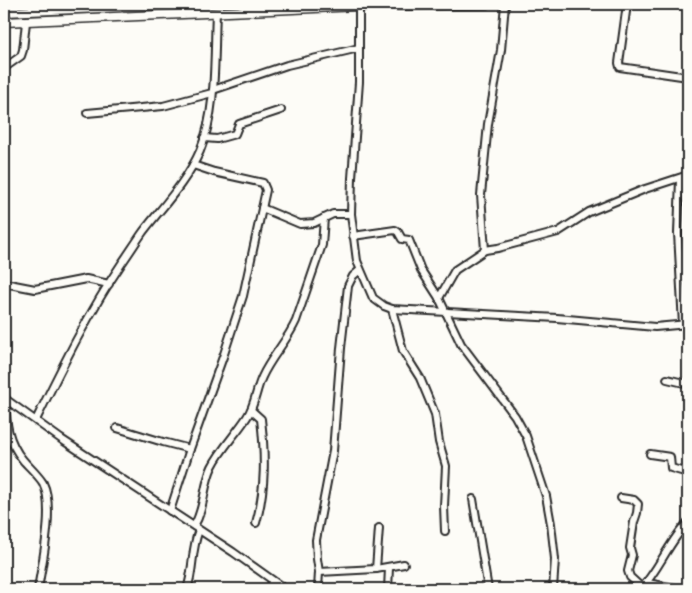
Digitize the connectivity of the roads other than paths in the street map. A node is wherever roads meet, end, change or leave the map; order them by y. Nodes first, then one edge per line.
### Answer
1 (196, 4) edge
2 (454, 4) edge
3 (487, 4) edge
4 (505, 4) edge
5 (627, 4) edge
6 (669, 4) edge
7 (688, 4) edge
8 (154, 5) edge
9 (102, 6) edge
10 (359, 6) junction
11 (4, 12) edge
12 (216, 12) junction
13 (4, 22) edge
14 (26, 22) junction
15 (359, 48) junction
16 (4, 68) edge
17 (688, 77) edge
18 (212, 92) junction
19 (280, 110) dead end
20 (87, 113) dead end
21 (204, 138) junction
22 (193, 165) junction
23 (688, 175) edge
24 (680, 178) junction
25 (262, 208) junction
26 (351, 214) junction
27 (324, 218) junction
28 (353, 236) junction
29 (486, 250) junction
30 (360, 270) junction
31 (4, 283) edge
32 (109, 284) junction
33 (438, 298) junction
34 (392, 308) junction
35 (445, 312) junction
36 (686, 325) edge
37 (667, 380) dead end
38 (688, 384) edge
39 (5, 398) edge
40 (251, 410) junction
41 (36, 420) junction
42 (117, 428) dead end
43 (190, 449) junction
44 (650, 454) dead end
45 (688, 473) edge
46 (621, 498) dead end
47 (473, 499) dead end
48 (170, 511) junction
49 (688, 522) edge
50 (256, 523) dead end
51 (197, 528) junction
52 (379, 528) dead end
53 (445, 531) dead end
54 (404, 564) dead end
55 (390, 568) junction
56 (376, 569) junction
57 (319, 572) junction
58 (272, 581) junction
59 (643, 587) edge
60 (38, 589) edge
61 (187, 589) edge
62 (270, 589) edge
63 (285, 589) edge
64 (318, 589) edge
65 (388, 589) edge
66 (488, 589) edge
67 (553, 589) edge
68 (681, 589) edge

1 - 8 main road
2 - 3 main road
2 - 10 main road
4 - 29 street
5 - 17 street
6 - 7 main road
8 - 9 main road
9 - 11 main road
10 - 12 main road
10 - 15 street
12 - 14 main road
12 - 18 street
13 - 14 main road
14 - 16 street
15 - 18 street
15 - 26 street
18 - 20 street
18 - 21 street
19 - 21 street
21 - 22 street
22 - 25 street
22 - 32 street
23 - 24 street
24 - 29 street
24 - 36 street
25 - 27 street
25 - 43 street
26 - 27 street
26 - 28 street
27 - 40 street
28 - 30 street
28 - 33 street
29 - 33 street
30 - 34 street
30 - 57 street
31 - 32 street
32 - 41 street
33 - 35 street
34 - 35 street
34 - 53 street
35 - 36 street
35 - 67 street
37 - 38 street
39 - 41 street
39 - 60 street
40 - 50 street
40 - 51 street
41 - 48 street
42 - 43 street
43 - 48 street
44 - 45 street
46 - 59 street
47 - 66 street
48 - 51 street
49 - 59 street
51 - 58 street
51 - 61 street
52 - 56 street
54 - 55 street
55 - 56 street
55 - 65 street
56 - 57 street
57 - 64 street
58 - 62 street
58 - 63 street
59 - 68 street

